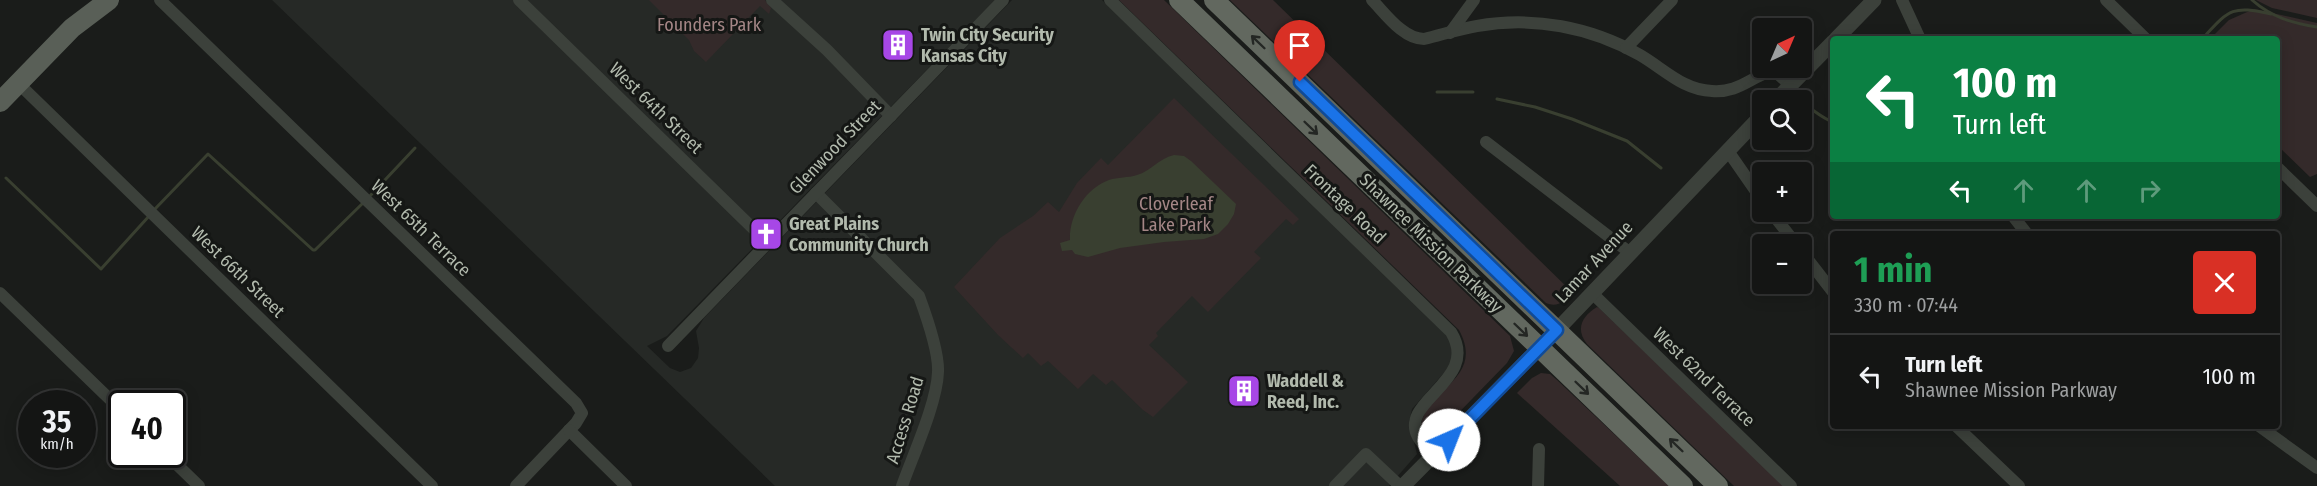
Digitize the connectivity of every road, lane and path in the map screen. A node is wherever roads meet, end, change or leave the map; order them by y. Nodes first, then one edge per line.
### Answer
1 (91, 0) edge
2 (109, 0) edge
3 (160, 0) edge
4 (519, 0) edge
5 (772, 0) edge
6 (1003, 0) edge
7 (1110, 0) edge
8 (1179, 0) edge
9 (1214, 0) edge
10 (1372, 0) edge
11 (1474, 0) edge
12 (1672, 0) edge
13 (1874, 0) edge
14 (1902, 0) edge
15 (2106, 0) edge
16 (72, 28) junction
17 (1450, 33) junction
18 (1838, 36) edge
19 (1919, 36) edge
20 (2142, 36) edge
21 (1830, 44) edge
22 (1626, 48) junction
23 (18, 83) junction
24 (1790, 85) junction
25 (1785, 90) edge
26 (0, 102) edge
27 (891, 116) junction
28 (1752, 126) edge
29 (1486, 142) dead end
30 (1728, 151) junction
31 (2280, 170) edge
32 (1752, 186) edge
33 (816, 193) junction
34 (2317, 206) edge
35 (2015, 219) edge
36 (1779, 222) edge
37 (2025, 231) edge
38 (1788, 234) edge
39 (768, 243) junction
40 (1629, 252) junction
41 (1812, 265) edge
42 (1830, 288) edge
43 (0, 293) edge
44 (1592, 293) junction
45 (1557, 330) junction
46 (668, 346) dead end
47 (1540, 348) junction
48 (108, 397) edge
49 (1959, 429) edge
50 (2263, 429) edge
51 (569, 430) junction
52 (1539, 449) dead end
53 (1434, 455) junction
54 (180, 468) edge
55 (2317, 468) edge
56 (199, 486) edge
57 (432, 486) edge
58 (516, 486) edge
59 (626, 486) edge
60 (902, 486) edge
61 (1335, 486) edge
62 (1401, 486) edge
63 (1538, 486) edge
64 (1683, 486) edge
65 (1718, 486) edge
66 (1791, 486) edge
67 (2019, 486) edge

1 - 16 main road
2 - 16 main road
3 - 51 street, West 65th Terrace
4 - 39 street, West 64th Street
5 - 27 street
6 - 27 street, Glenwood Street
7 - 53 street, Frontage Road
8 -> 47 highway, Shawnee Mission Parkway
45 -> 9 highway, Shawnee Mission Parkway
10 - 17 street
11 - 17 street
12 - 22 street
13 - 18 street
14 - 19 street
15 - 20 street
16 - 23 main road
17 - 22 street
21 - 24 street
22 - 24 street
23 - 26 main road
23 - 57 street, West 66th Street
24 - 25 street
27 - 33 street, Glenwood Street
28 - 30 street, Lamar Avenue
29 - 40 street
30 - 32 street
30 - 40 street, Lamar Avenue
31 - 34 street
33 - 39 street, Glenwood Street
33 - 60 street, Access Road
35 - 37 street
36 - 38 street
39 - 46 street, Glenwood Street
40 - 44 street, Lamar Avenue
41 - 42 street
43 - 48 street
44 - 45 street, Lamar Avenue
44 - 66 street, West 62nd Terrace
45 - 47 street, Lamar Avenue
65 -> 45 highway, Shawnee Mission Parkway
47 - 53 street, Lamar Avenue
47 -> 64 highway, Shawnee Mission Parkway
49 - 67 street
50 - 55 street
51 - 58 street
51 - 59 street
52 - 63 street
53 - 62 street, Lamar Avenue
54 - 56 street
61 - 62 street

